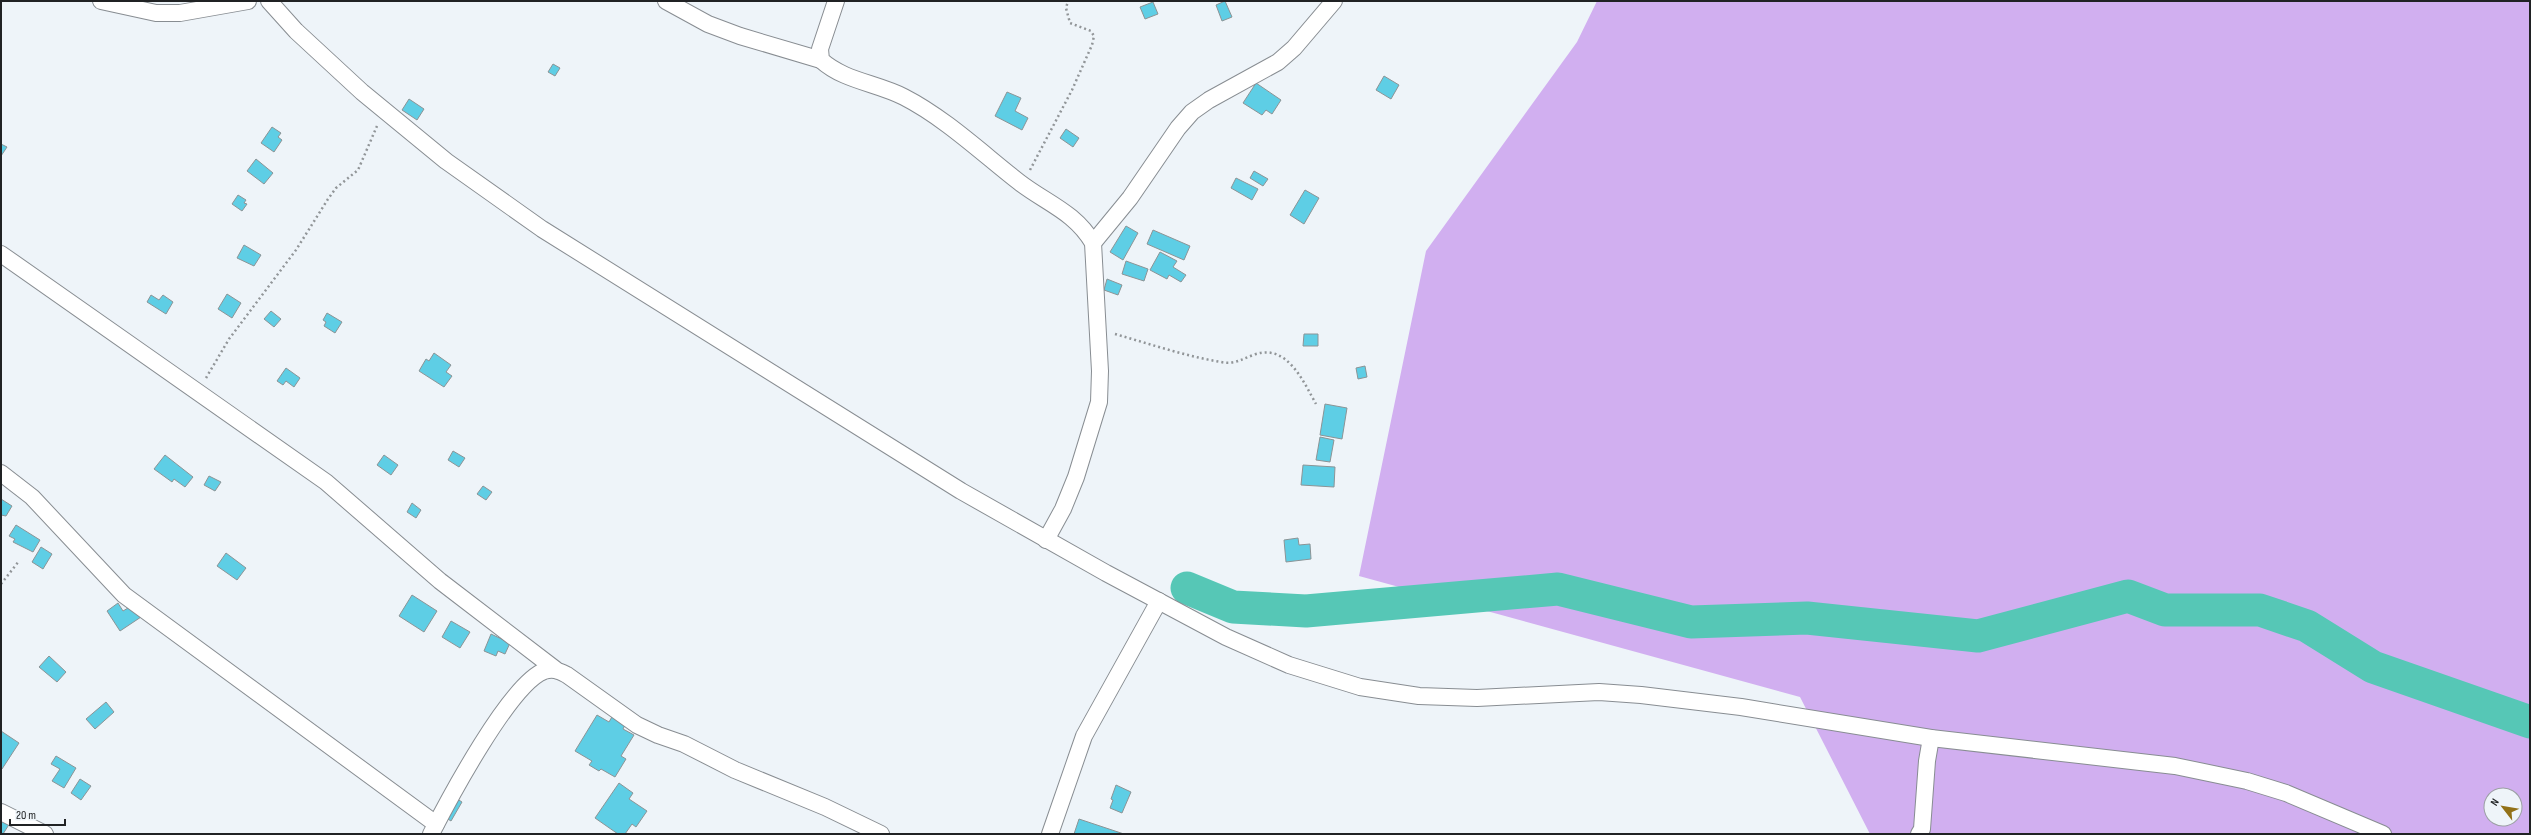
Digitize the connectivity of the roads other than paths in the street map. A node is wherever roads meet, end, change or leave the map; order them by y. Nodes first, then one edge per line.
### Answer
1 (102, 1) edge
2 (248, 1) edge
3 (269, 1) edge
4 (666, 1) edge
5 (836, 1) edge
6 (1334, 1) edge
7 (821, 60) junction
8 (1093, 243) junction
9 (1, 254) edge
10 (1, 473) edge
11 (1046, 540) junction
12 (1158, 601) junction
13 (555, 669) junction
14 (1931, 738) junction
15 (1, 812) edge
16 (434, 829) edge
17 (45, 834) edge
18 (881, 834) edge
19 (1050, 834) edge
20 (1919, 834) edge
21 (2383, 834) edge

1 - 2 street
3 - 11 street
4 - 7 street
5 - 7 street
6 - 8 street
7 - 8 street
8 - 11 street
9 - 13 street
10 - 16 street
11 - 12 street
12 - 14 street
12 - 19 street
13 - 16 street
13 - 18 street
14 - 20 street
14 - 21 street
15 - 17 street

